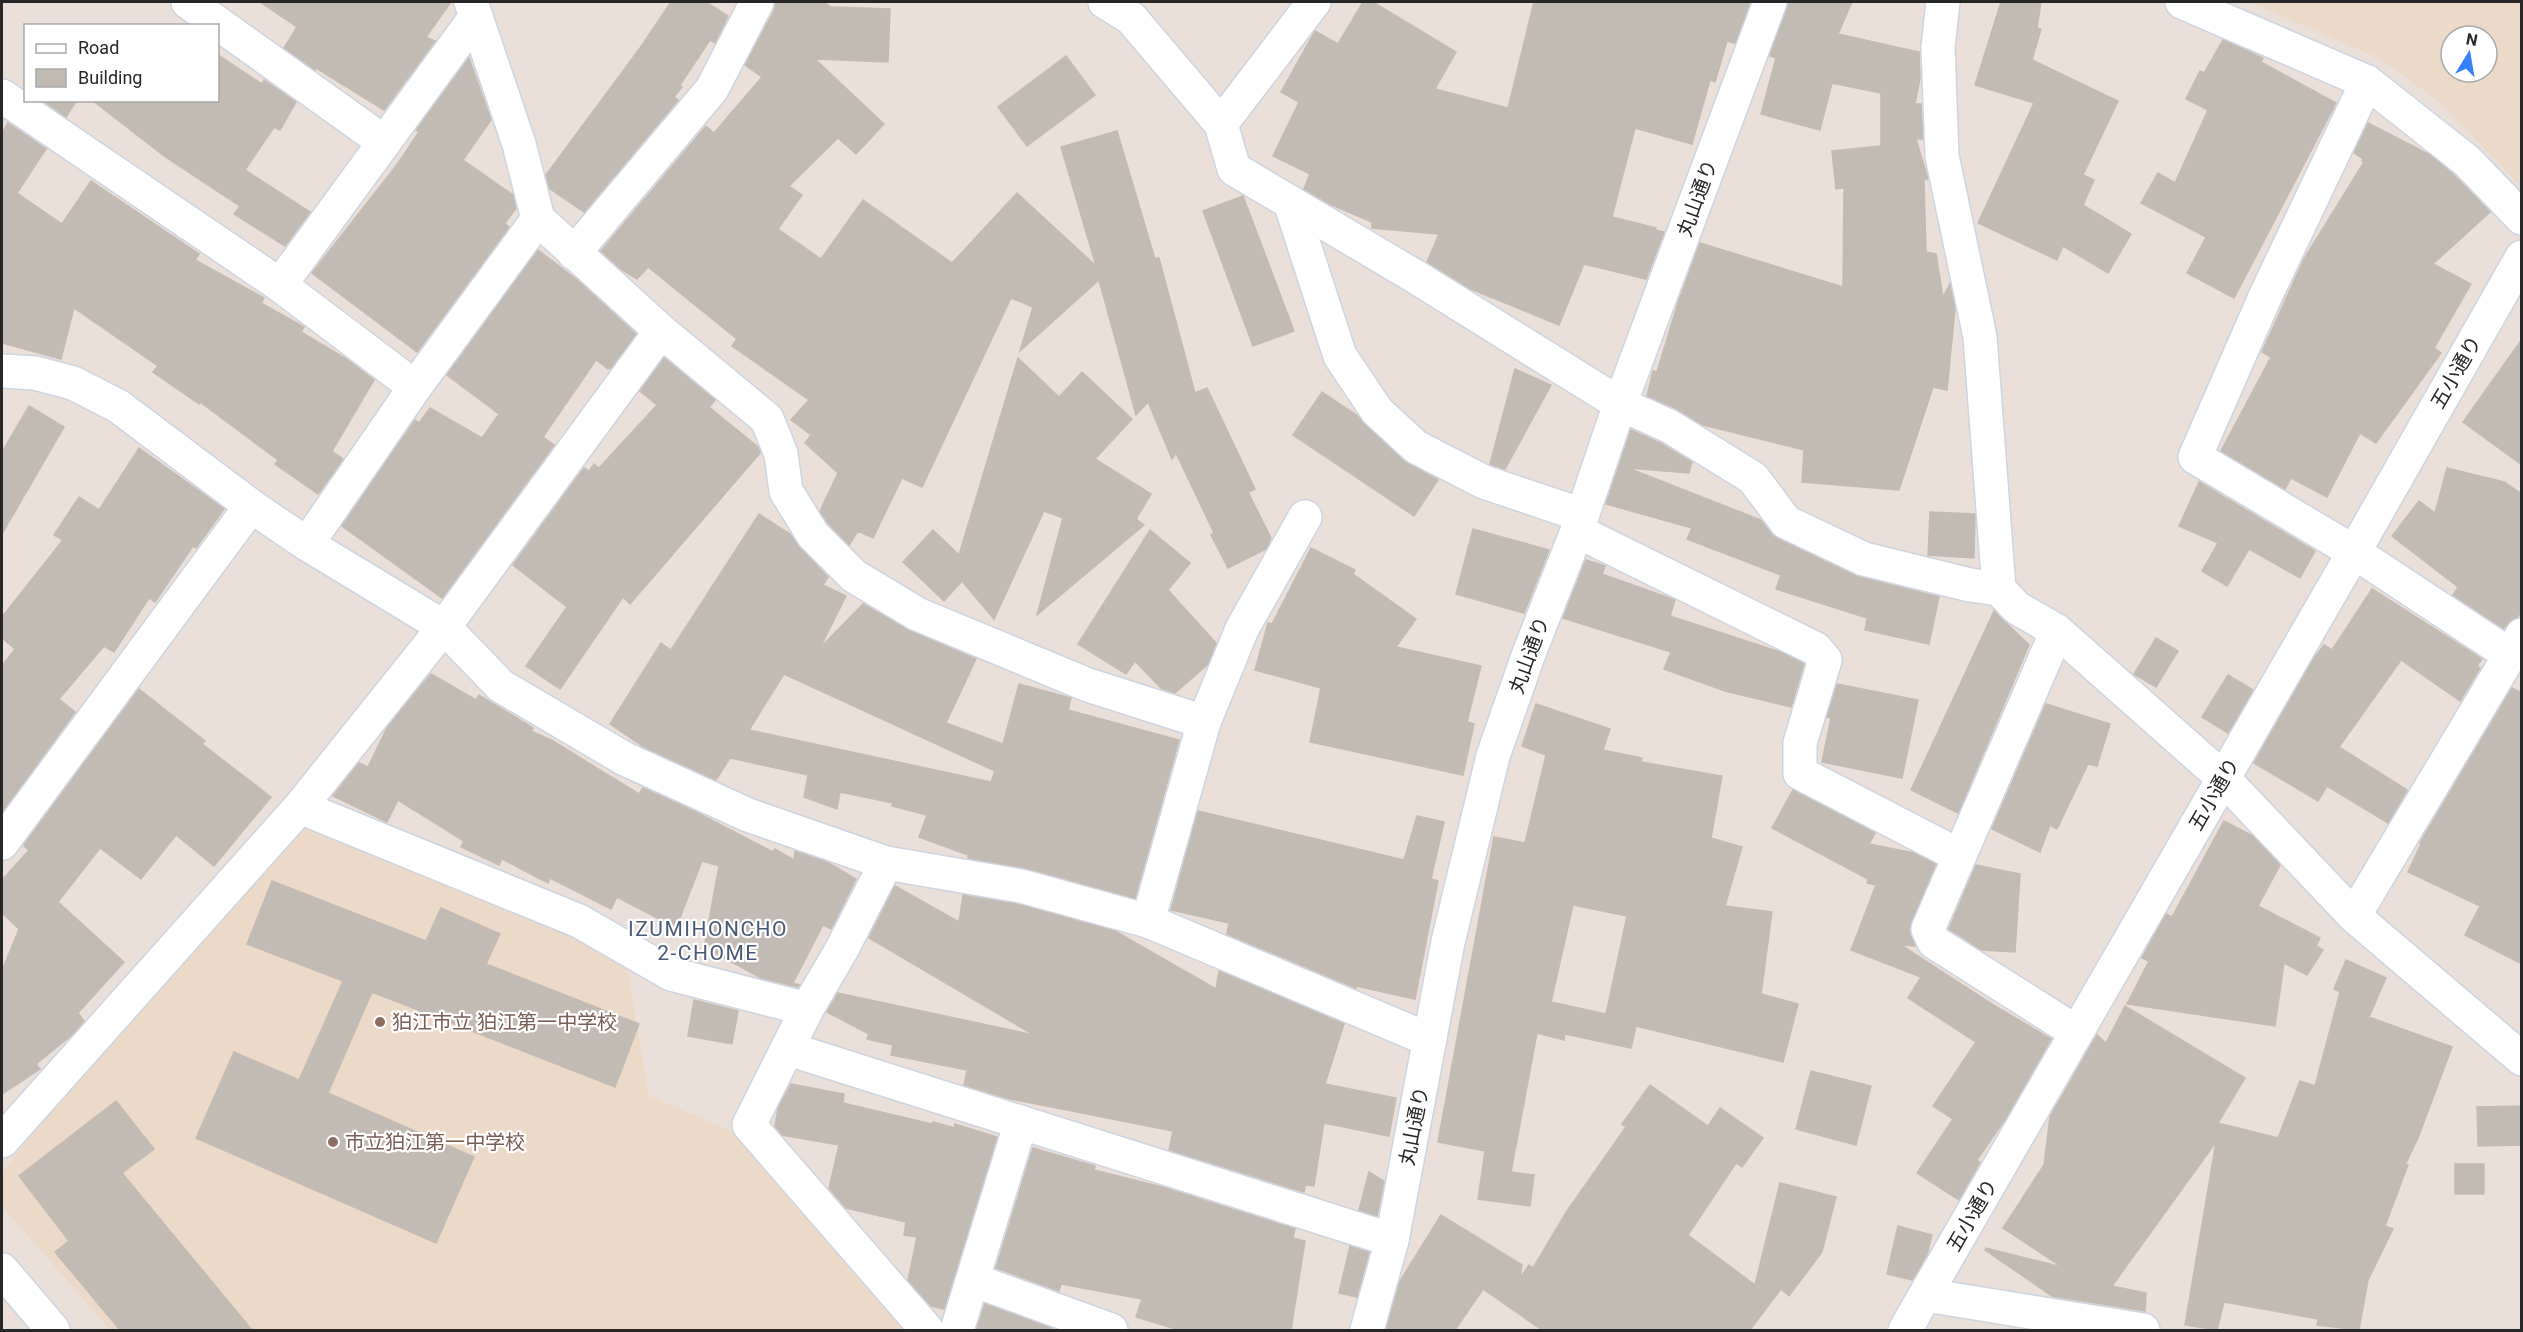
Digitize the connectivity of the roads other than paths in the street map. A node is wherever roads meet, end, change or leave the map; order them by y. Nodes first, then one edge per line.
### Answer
1 (188, 2) edge
2 (757, 2) edge
3 (1105, 2) edge
4 (1314, 2) edge
5 (1770, 2) edge
6 (1943, 2) edge
7 (2182, 2) edge
8 (473, 10) edge
9 (219, 24) edge
10 (219, 24) edge
11 (2367, 82) junction
12 (2, 96) edge
13 (1221, 124) junction
14 (384, 142) junction
15 (1290, 202) junction
16 (2522, 218) edge
17 (538, 219) junction
18 (574, 253) junction
19 (2522, 257) edge
20 (280, 285) junction
21 (661, 331) junction
22 (2, 371) edge
23 (415, 387) junction
24 (1620, 405) junction
25 (251, 506) junction
26 (1305, 517) dead end
27 (1580, 523) junction
28 (307, 544) junction
29 (2354, 552) junction
30 (1999, 589) junction
31 (444, 627) junction
32 (2057, 631) junction
33 (2516, 645) edge
34 (1204, 722) junction
35 (2223, 778) junction
36 (300, 807) junction
37 (2, 843) edge
38 (1958, 855) junction
39 (886, 863) junction
40 (2354, 916) junction
41 (1148, 921) junction
42 (807, 1009) junction
43 (2076, 1032) junction
44 (1430, 1040) junction
45 (789, 1048) junction
46 (2522, 1059) edge
47 (1021, 1122) junction
48 (2, 1141) edge
49 (1392, 1240) junction
50 (2, 1270) edge
51 (973, 1280) junction
52 (1926, 1295) junction
53 (53, 1330) edge
54 (927, 1330) edge
55 (957, 1330) edge
56 (1111, 1330) edge
57 (1367, 1330) edge
58 (1905, 1330) edge
59 (2142, 1330) edge

1 - 9 street
2 - 18 street
3 - 13 street
4 - 13 street
5 - 24 street, 丸山通り
6 - 30 street
7 - 11 street
8 - 14 street
8 - 17 street
10 - 14 street
11 - 16 street
11 - 29 street
12 - 20 street
13 - 15 street
14 - 20 street
15 - 24 street
15 - 27 street
17 - 18 street
17 - 23 street
18 - 21 street
19 - 29 street, 五小通り
20 - 23 street
21 - 31 street
21 - 34 street
22 - 25 street
23 - 28 street
24 - 27 street, 丸山通り
24 - 30 street
25 - 28 street
25 - 37 street
26 - 34 street
27 - 38 street
27 - 44 street, 丸山通り
28 - 31 street
29 - 33 street
29 - 35 street, 五小通り
30 - 32 street
31 - 36 street
31 - 39 street
32 - 35 street
32 - 38 street
33 - 40 street
34 - 41 street
35 - 40 street
35 - 43 street, 五小通り
36 - 42 street
36 - 48 street
38 - 43 street
39 - 41 street
39 - 42 street
40 - 46 street
41 - 44 street
42 - 45 street
43 - 52 street, 五小通り
44 - 49 street, 丸山通り
45 - 47 street
45 - 54 street
47 - 49 street
47 - 51 street
49 - 57 street, 丸山通り
50 - 53 street
51 - 55 street
51 - 56 street
52 - 58 street, 五小通り
52 - 59 street

